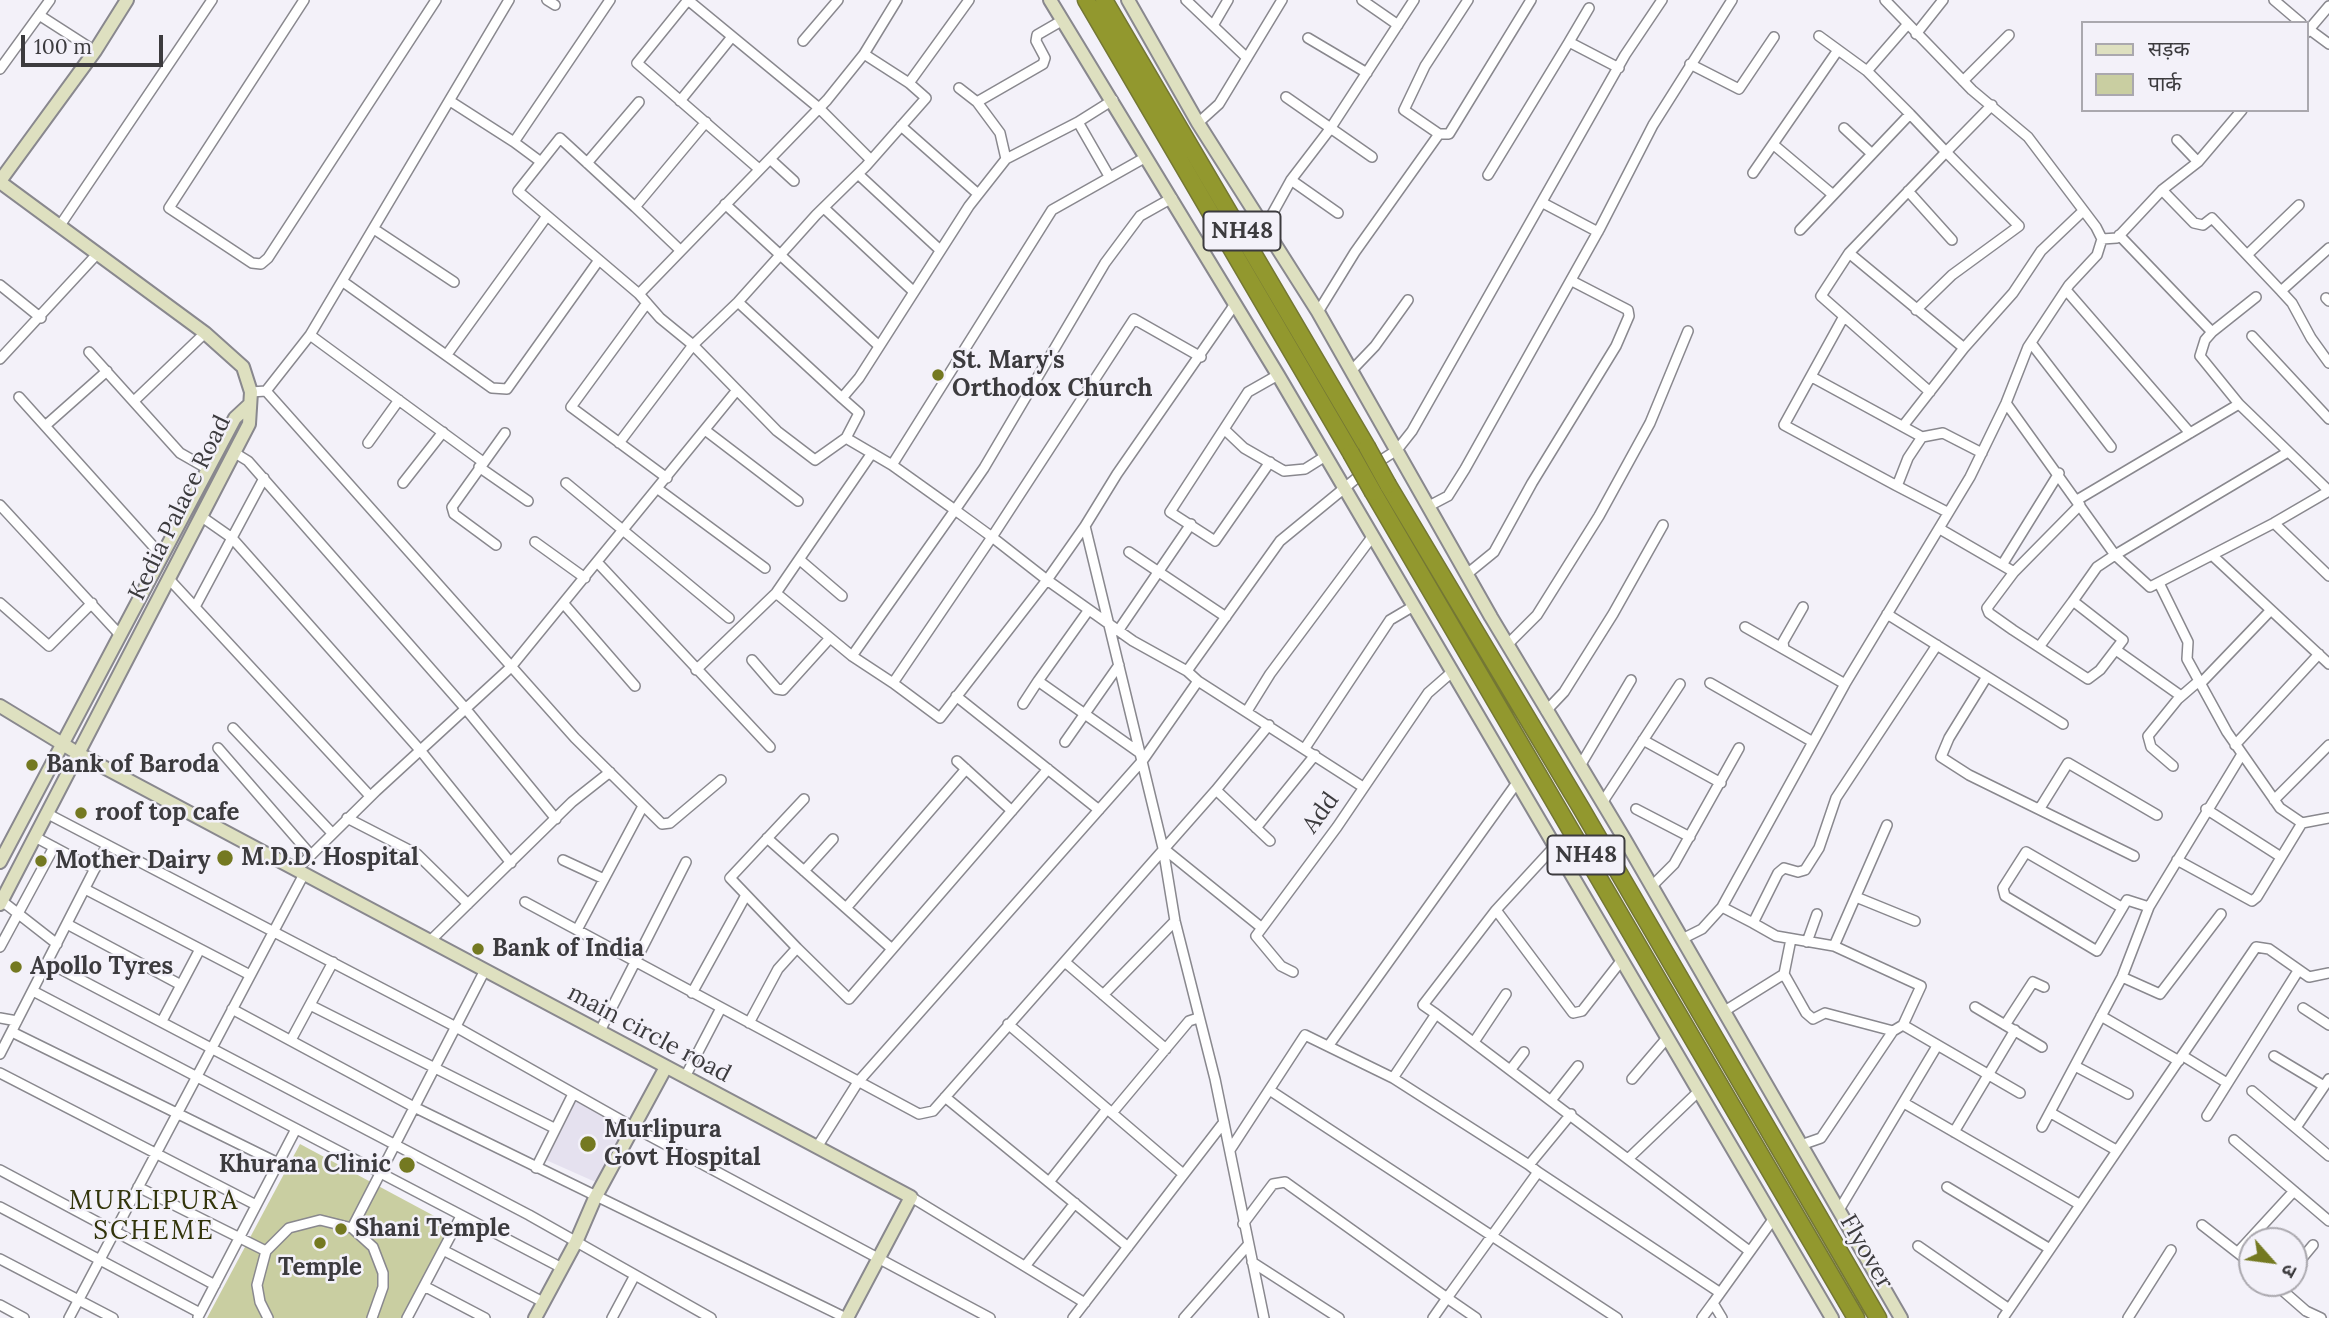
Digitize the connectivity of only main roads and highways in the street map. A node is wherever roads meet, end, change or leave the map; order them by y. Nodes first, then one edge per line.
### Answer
1 (1086, 0) edge
2 (1104, 0) edge
3 (1107, 20) junction
4 (1359, 450) junction
5 (1856, 1318) edge
6 (1878, 1318) edge

1 - 3 highway, NH48
2 - 3 highway, NH48
3 - 4 highway, NH48
4 - 5 highway, Flyover / NH48, bridge
4 - 6 highway, Flyover / NH48, bridge

